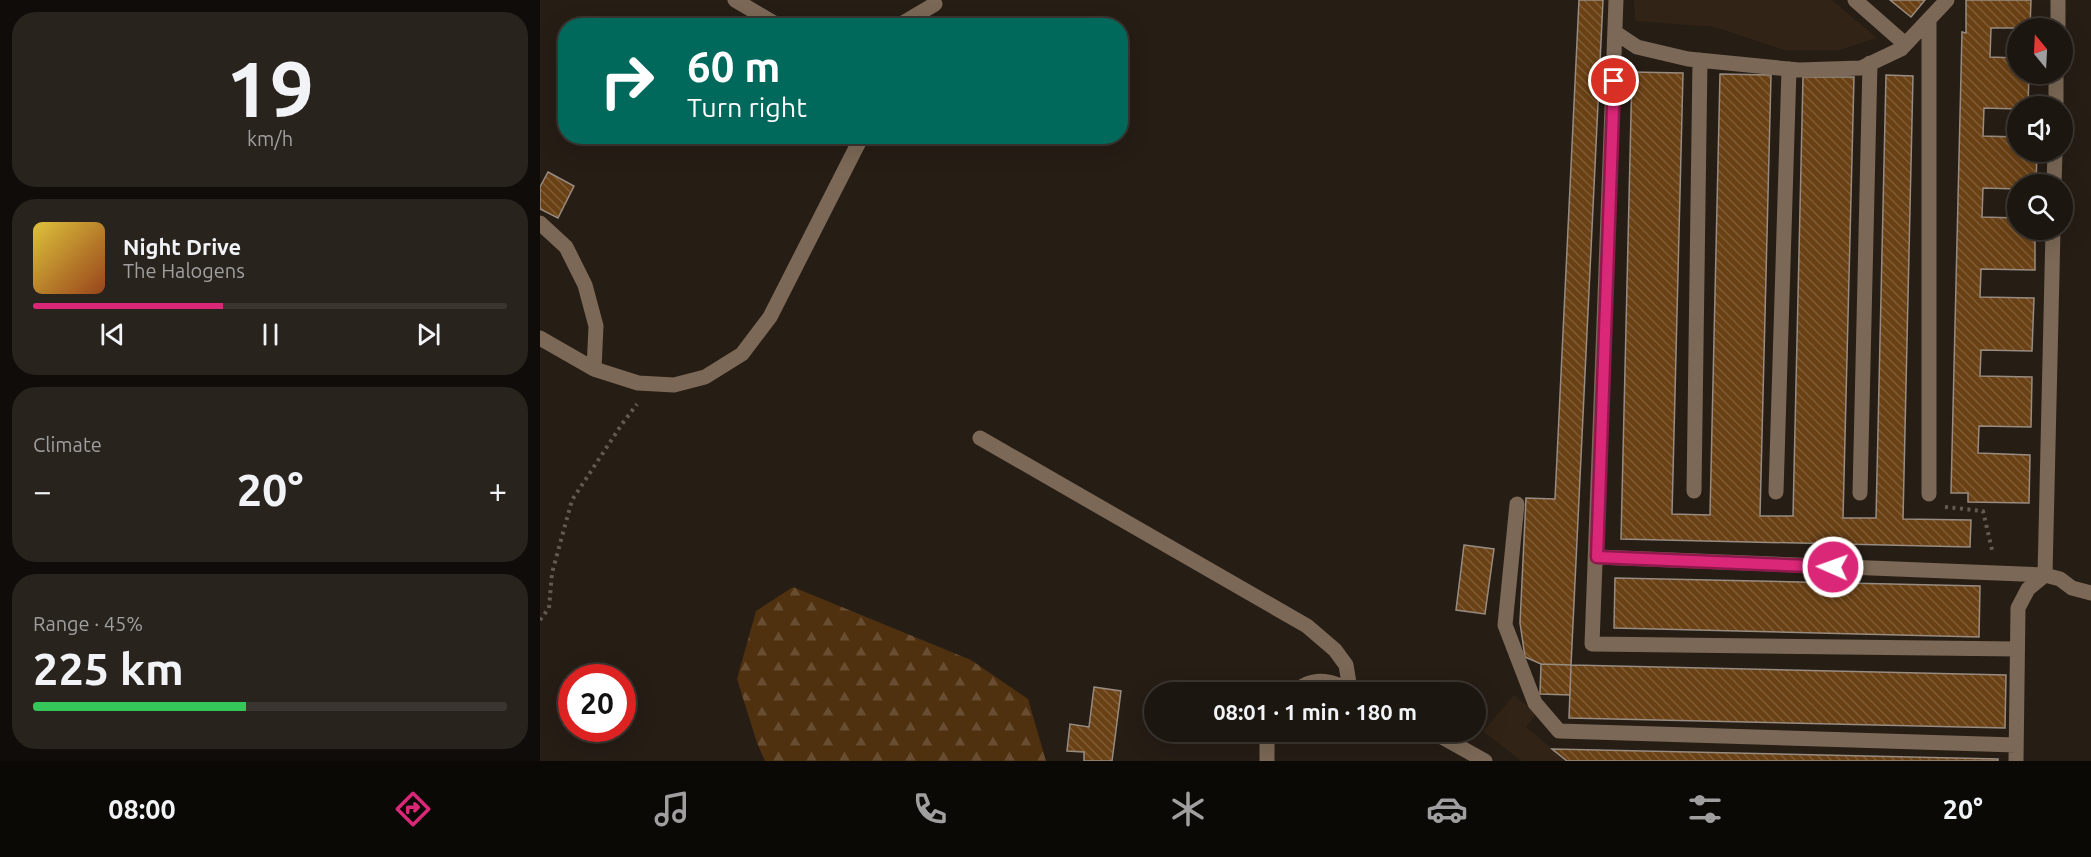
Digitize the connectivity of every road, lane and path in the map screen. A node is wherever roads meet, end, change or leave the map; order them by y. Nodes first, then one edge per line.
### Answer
1 (735, 0) edge
2 (1616, 0) edge
3 (1855, 0) edge
4 (1947, 0) edge
5 (2058, 0) edge
6 (936, 2) edge
7 (765, 18) edge
8 (911, 18) edge
9 (927, 18) edge
10 (2058, 18) edge
11 (1929, 20) junction
12 (1616, 33) junction
13 (1905, 44) junction
14 (1700, 60) junction
15 (1870, 63) junction
16 (1789, 69) junction
17 (849, 144) edge
18 (858, 144) edge
19 (851, 156) junction
20 (540, 223) edge
21 (2053, 240) edge
22 (540, 338) edge
23 (594, 369) junction
24 (653, 384) junction
25 (980, 438) dead end
26 (1694, 491) dead end
27 (1776, 492) dead end
28 (1860, 494) dead end
29 (1929, 494) joint
30 (1517, 504) dead end
31 (1597, 557) junction
32 (1997, 573) junction
33 (2045, 575) junction
34 (2091, 593) edge
35 (540, 620) edge
36 (2017, 649) junction
37 (1312, 682) edge
38 (1327, 682) edge
39 (1351, 682) edge
40 (1267, 742) edge
41 (1451, 742) edge
42 (2016, 745) junction
43 (1267, 761) edge
44 (1485, 761) edge
45 (2016, 761) edge

1 - 7 lane
2 - 12 lane
3 - 13 lane
4 - 11 lane
5 - 10 lane
6 - 8 lane
6 - 9 lane
11 - 13 lane
11 - 29 lane
12 - 14 lane
12 - 31 lane
13 - 15 lane
14 - 16 lane
14 - 26 lane
15 - 16 lane
15 - 28 lane
16 - 27 lane
17 - 19 lane
18 - 19 lane
19 - 24 lane
20 - 23 lane
21 - 33 lane
22 - 23 lane
23 - 24 lane
24 - 35 path
25 - 39 lane
29 - 32 path
30 - 42 lane
31 - 32 lane
31 - 36 lane
32 - 33 lane
33 - 34 lane
33 - 36 lane
36 - 42 lane
37 - 38 lane
40 - 43 lane
41 - 44 lane
42 - 45 lane

